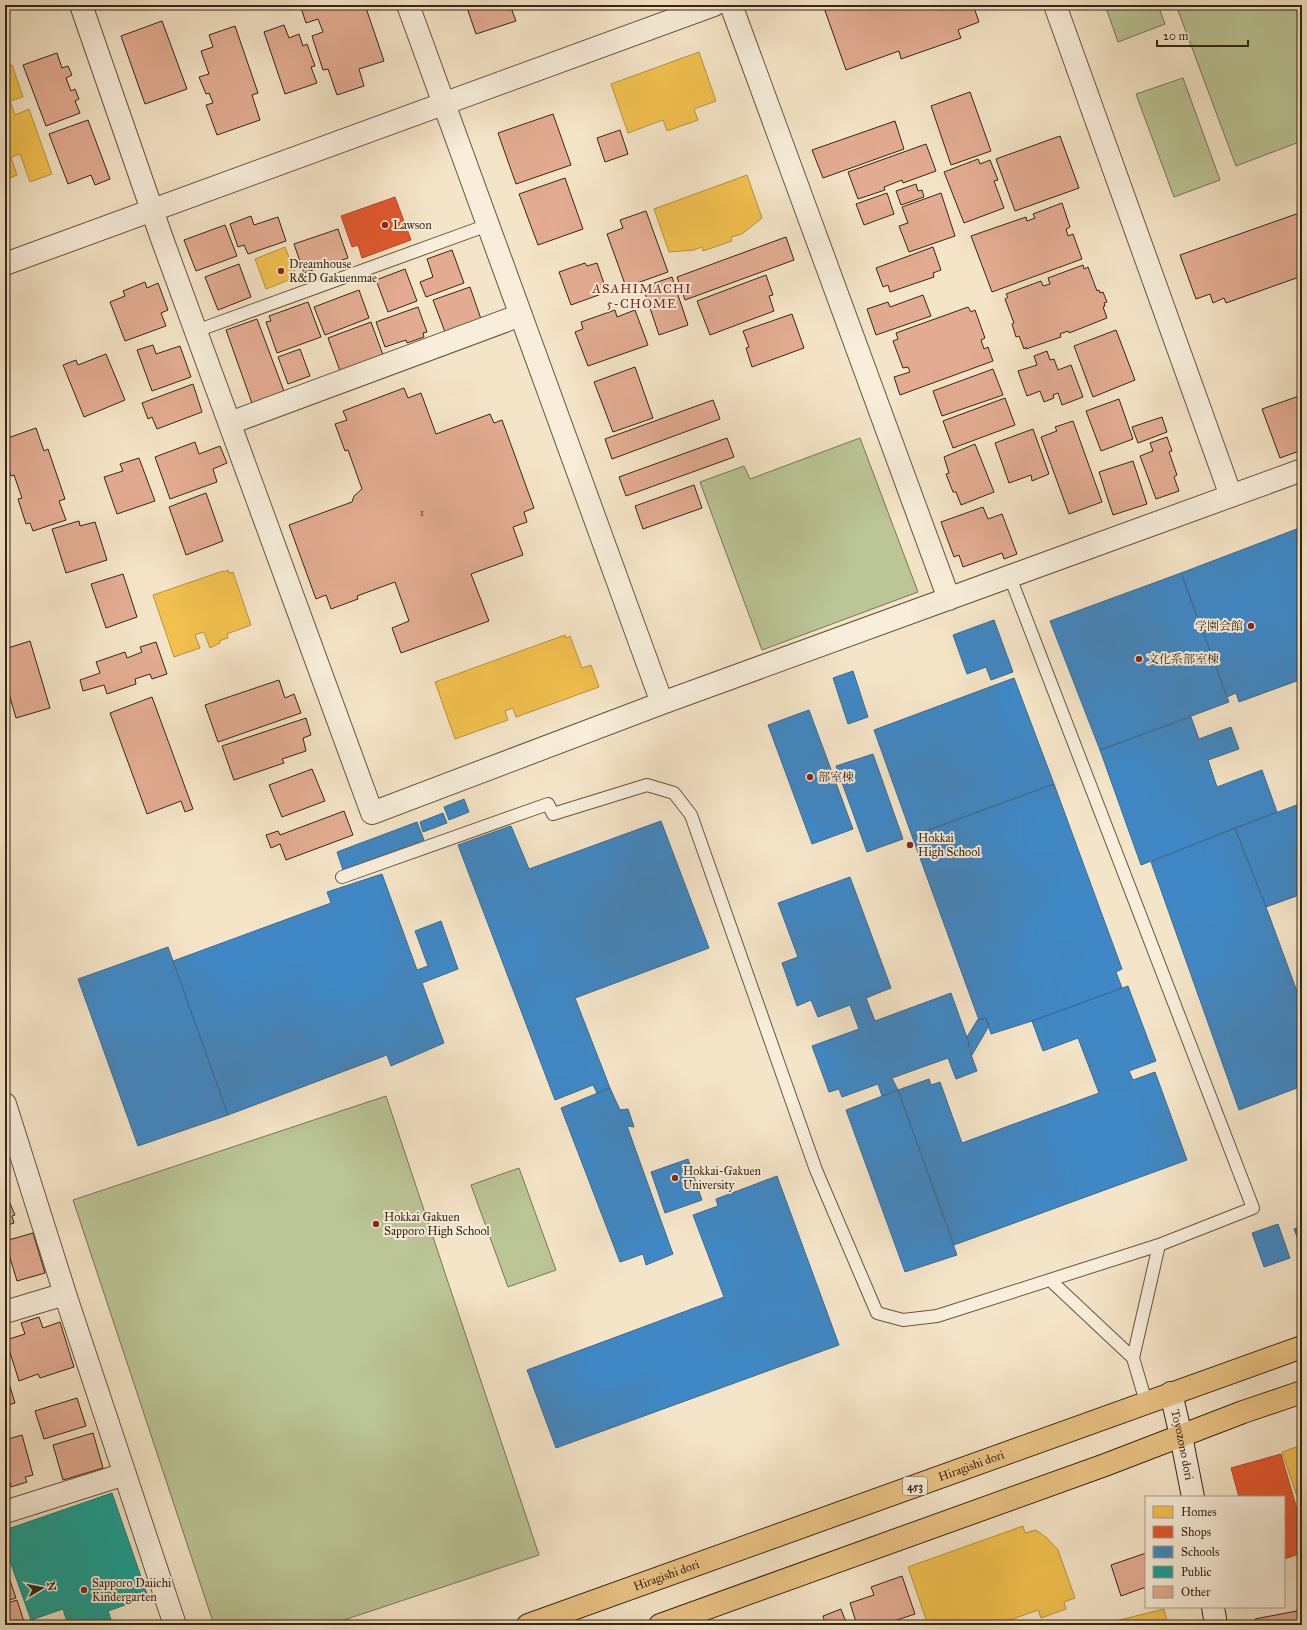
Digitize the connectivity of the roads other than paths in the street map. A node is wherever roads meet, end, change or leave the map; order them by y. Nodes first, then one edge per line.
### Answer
1 (81, 5) edge
2 (408, 5) edge
3 (714, 5) edge
4 (731, 5) edge
5 (1056, 5) edge
6 (443, 103) junction
7 (152, 210) junction
8 (488, 225) junction
9 (5, 264) edge
10 (521, 315) junction
11 (196, 331) junction
12 (230, 423) junction
13 (1302, 470) edge
14 (1231, 496) junction
15 (1010, 576) junction
16 (949, 599) junction
17 (662, 703) junction
18 (342, 877) dead end
19 (5, 1104) edge
20 (1159, 1245) junction
21 (1050, 1280) junction
22 (65, 1294) junction
23 (5, 1312) edge
24 (1302, 1347) edge
25 (1133, 1358) junction
26 (1302, 1392) edge
27 (1171, 1393) junction
28 (1146, 1402) junction
29 (1181, 1436) junction
30 (125, 1474) junction
31 (1193, 1496) edge
32 (5, 1512) edge
33 (1213, 1608) edge
34 (175, 1625) edge
35 (528, 1625) edge
36 (660, 1625) edge
37 (1216, 1625) edge

1 - 7 street
2 - 6 street
3 - 6 street
4 - 16 street
5 - 14 street
6 - 7 street
6 - 8 street
7 - 9 street
7 - 11 street
8 - 10 street
8 - 11 lane
10 - 12 street
10 - 17 street
11 - 12 street
12 - 17 street
13 - 14 street
14 - 15 street
15 - 16 street
15 - 20 lane
16 - 17 street
18 - 21 lane
19 - 22 street
20 - 21 lane
20 - 25 lane
21 - 25 lane
22 - 23 street
22 - 30 street
24 - 27 highway, Hiragishi dori / 453
25 - 28 lane
26 - 29 highway
27 - 28 highway, Hiragishi dori / 453
27 - 29 street, Toyozono dori
28 - 35 highway, Hiragishi dori / 453
29 - 31 street, Toyozono dori
29 - 36 highway
30 - 32 street
30 - 34 street
33 - 37 street

